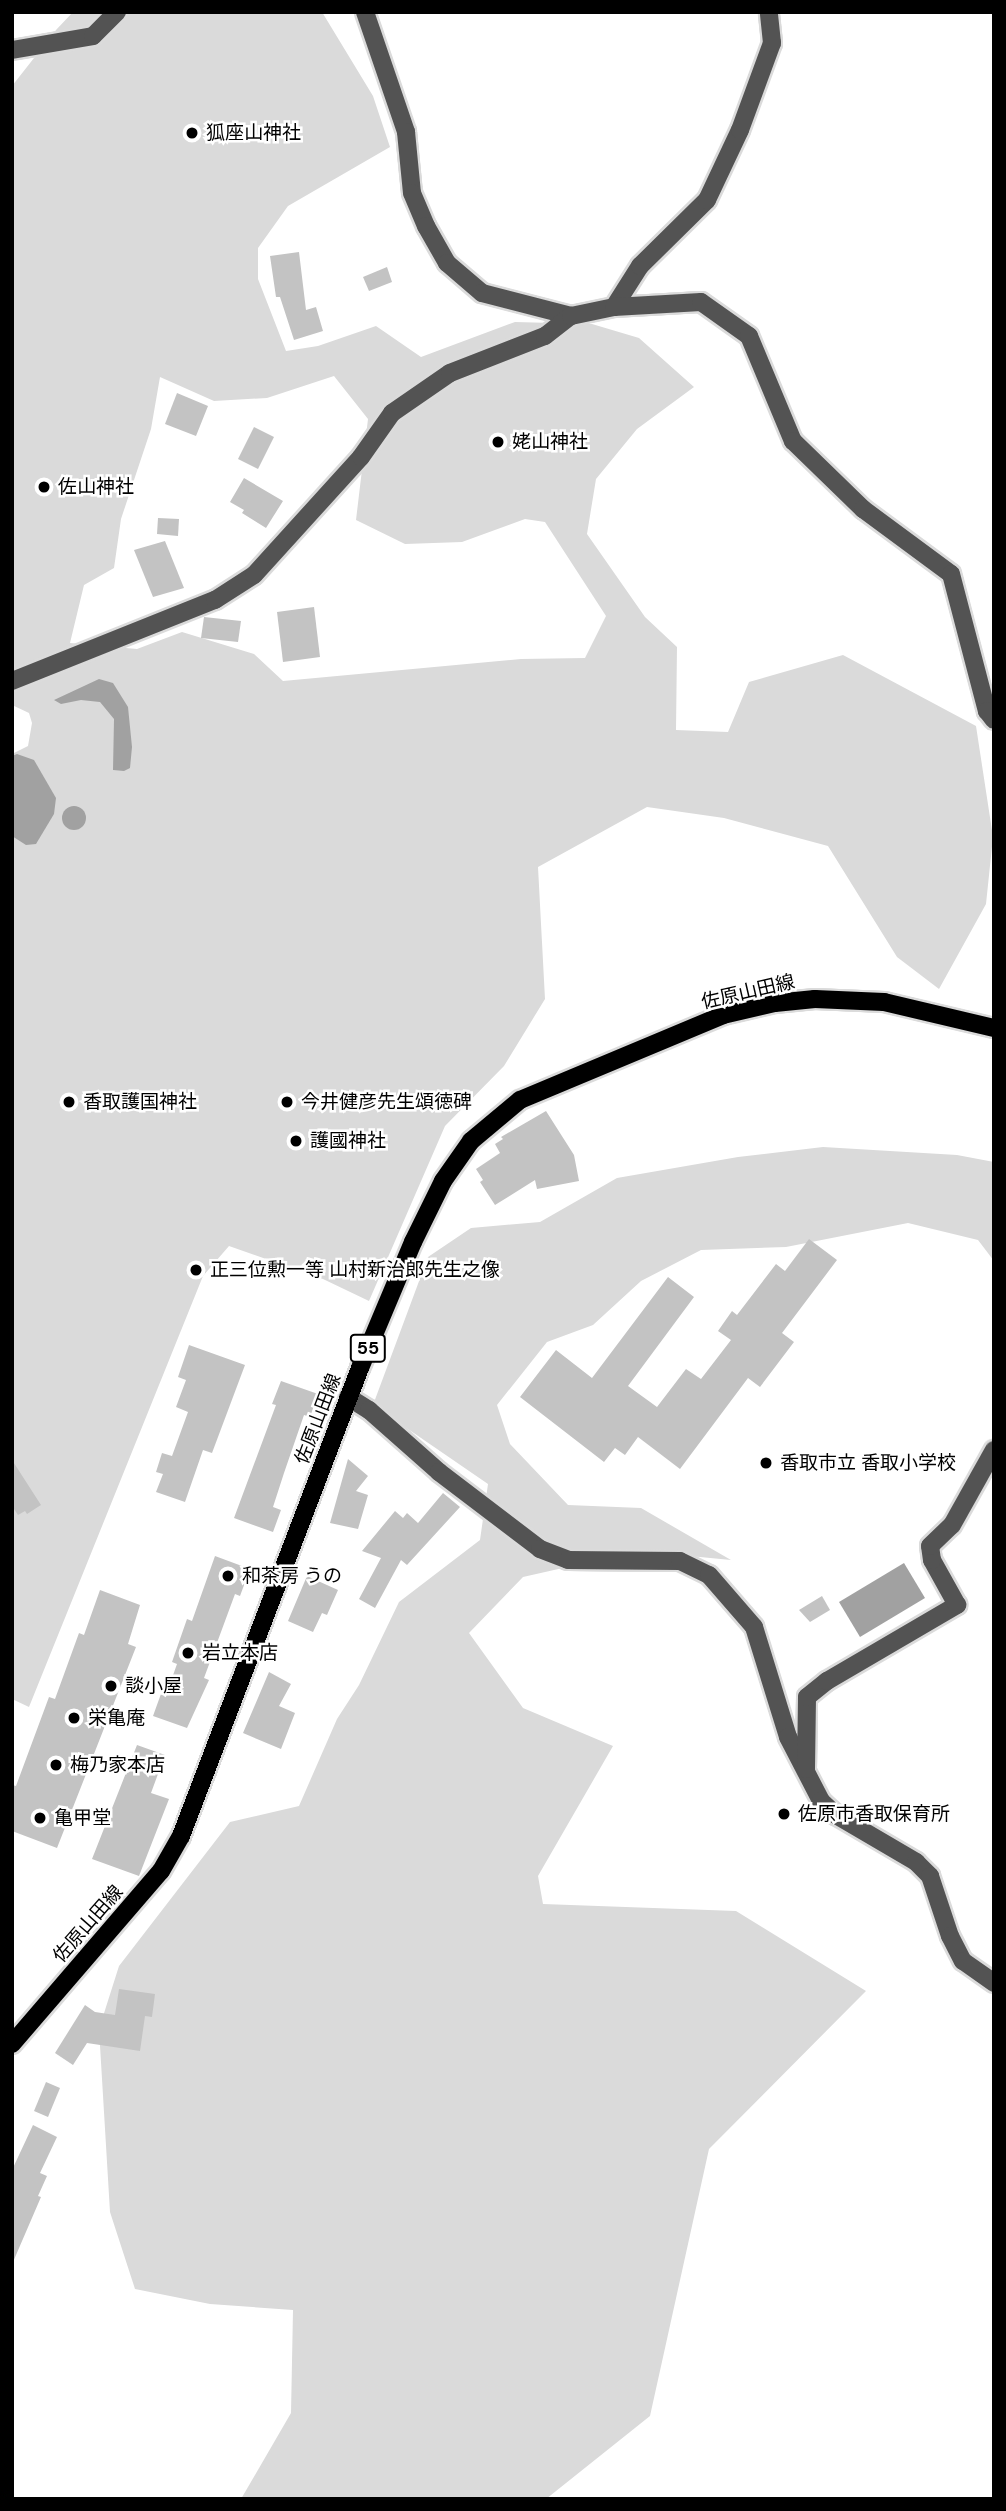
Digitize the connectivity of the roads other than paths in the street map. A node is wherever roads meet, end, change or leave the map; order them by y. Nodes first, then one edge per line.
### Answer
1 (117, 12) edge
2 (365, 12) edge
3 (769, 12) edge
4 (12, 50) edge
5 (614, 307) junction
6 (570, 316) junction
7 (12, 681) edge
8 (994, 720) edge
9 (994, 1028) edge
10 (348, 1398) junction
11 (994, 1450) edge
12 (806, 1774) junction
13 (994, 1983) edge
14 (12, 2045) edge

1 - 4 street
2 - 6 street
3 - 5 street
5 - 6 street
5 - 8 street
6 - 7 street
9 - 10 main road, 佐原山田線 / 55
10 - 12 street
10 - 14 main road, 佐原山田線 / 55
11 - 12 street
12 - 13 street

